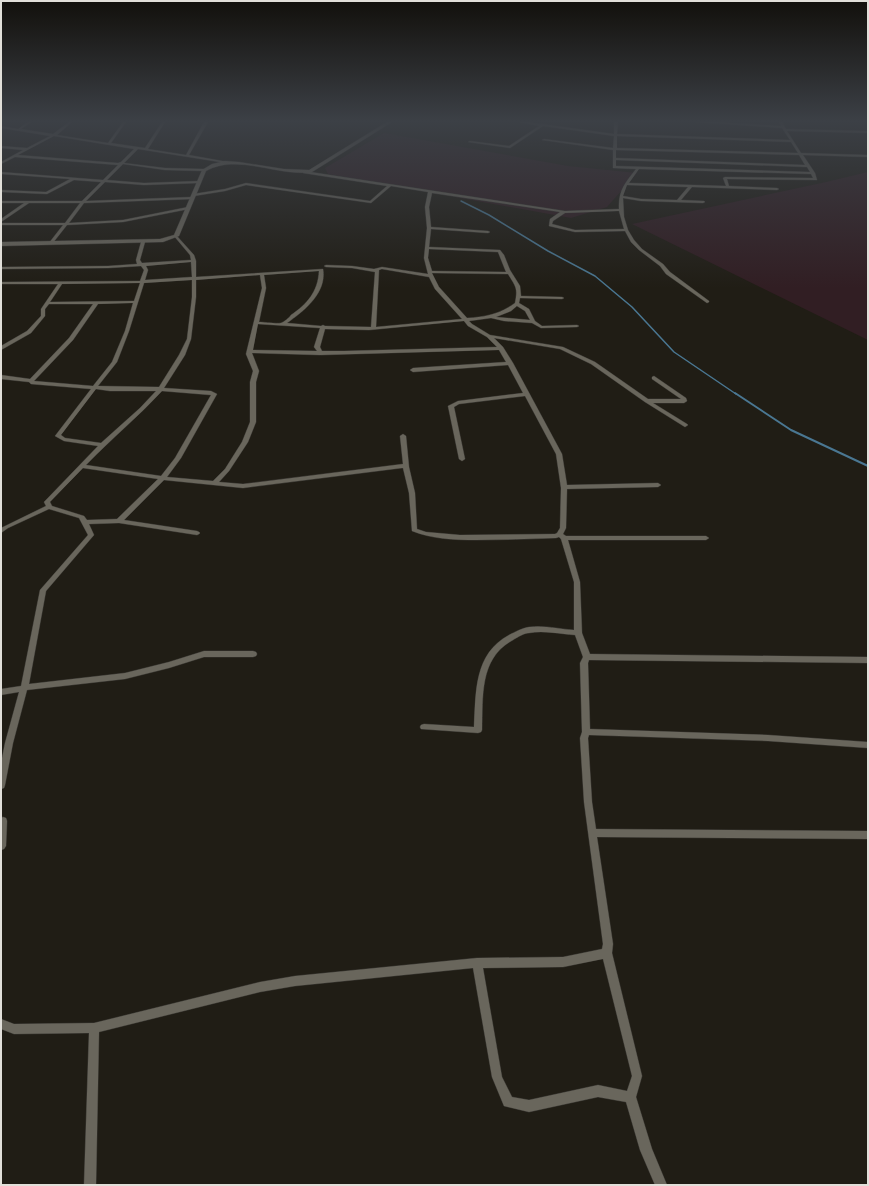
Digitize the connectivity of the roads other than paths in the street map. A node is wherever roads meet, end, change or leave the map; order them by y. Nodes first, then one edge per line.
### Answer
1 (64, 177) edge
2 (107, 177) edge
3 (201, 177) edge
4 (339, 177) edge
5 (632, 177) edge
6 (816, 177) edge
7 (74, 178) junction
8 (103, 181) junction
9 (199, 182) junction
10 (627, 184) junction
11 (390, 185) junction
12 (691, 186) junction
13 (728, 188) junction
14 (777, 189) dead end
15 (1, 191) edge
16 (430, 192) junction
17 (193, 197) junction
18 (621, 197) junction
19 (679, 201) junction
20 (1, 202) edge
21 (29, 202) junction
22 (82, 202) junction
23 (703, 202) dead end
24 (188, 208) junction
25 (620, 210) junction
26 (565, 212) junction
27 (1, 221) edge
28 (618, 223) junction
29 (1, 224) edge
30 (64, 224) junction
31 (429, 228) junction
32 (607, 230) junction
33 (626, 230) junction
34 (488, 232) dead end
35 (176, 236) junction
36 (143, 242) junction
37 (51, 243) junction
38 (1, 244) edge
39 (427, 248) junction
40 (194, 261) junction
41 (142, 265) junction
42 (326, 266) dead end
43 (1, 268) edge
44 (376, 270) junction
45 (508, 273) junction
46 (431, 274) junction
47 (262, 275) junction
48 (194, 278) junction
49 (142, 282) junction
50 (1, 283) edge
51 (61, 283) junction
52 (519, 297) junction
53 (562, 298) dead end
54 (97, 302) junction
55 (136, 302) junction
56 (707, 302) dead end
57 (47, 303) junction
58 (518, 304) junction
59 (492, 318) junction
60 (466, 320) junction
61 (534, 322) junction
62 (257, 323) junction
63 (283, 324) junction
64 (323, 326) junction
65 (577, 326) dead end
66 (373, 328) junction
67 (489, 336) junction
68 (1, 348) edge
69 (501, 348) junction
70 (250, 351) junction
71 (320, 353) junction
72 (510, 363) junction
73 (413, 370) dead end
74 (1, 377) edge
75 (654, 378) dead end
76 (31, 381) junction
77 (95, 388) junction
78 (161, 389) junction
79 (527, 394) junction
80 (647, 401) junction
81 (685, 425) dead end
82 (403, 436) dead end
83 (102, 445) junction
84 (462, 459) dead end
85 (81, 466) junction
86 (406, 467) junction
87 (163, 478) junction
88 (215, 483) junction
89 (658, 485) dead end
90 (564, 487) junction
91 (49, 507) junction
92 (119, 521) junction
93 (86, 522) junction
94 (3, 531) edge
95 (197, 533) dead end
96 (562, 536) junction
97 (706, 538) dead end
98 (578, 633) junction
99 (253, 654) dead end
100 (587, 657) junction
101 (868, 660) edge
102 (24, 688) junction
103 (1, 692) edge
104 (424, 727) dead end
105 (586, 732) junction
106 (868, 745) edge
107 (1, 785) edge
108 (3, 821) dead end
109 (593, 833) junction
110 (868, 835) edge
111 (1, 846) edge
112 (607, 953) junction
113 (477, 963) junction
114 (1, 1024) edge
115 (94, 1028) junction
116 (630, 1097) junction
117 (90, 1185) edge
118 (661, 1185) edge

1 - 7 street
2 - 8 street
3 - 9 street
4 - 11 street
5 - 10 street
6 - 13 street
7 - 8 street
7 - 15 street
8 - 9 street
8 - 22 street
9 - 17 street
10 - 12 street
10 - 18 street
11 - 16 street
11 - 17 street
12 - 13 street
12 - 19 street
13 - 14 street
16 - 26 street
16 - 31 street
17 - 22 street
17 - 24 street
18 - 19 street
18 - 25 street
19 - 23 street
20 - 21 street
21 - 22 street
21 - 27 street
22 - 30 street
24 - 30 street
24 - 35 street
25 - 26 street
25 - 28 street
26 - 32 street
28 - 32 street
28 - 33 street
29 - 30 street
30 - 37 street
31 - 34 street
31 - 39 street
32 - 33 street
33 - 56 street
35 - 36 street
35 - 40 street
36 - 37 street
36 - 41 street
37 - 38 street
39 - 45 street
39 - 46 street
40 - 41 street
40 - 48 street
41 - 43 street
41 - 49 street
42 - 44 street
44 - 46 street
44 - 66 street
45 - 46 street
45 - 52 street
46 - 60 street
47 - 48 street
47 - 62 street
47 - 63 street
48 - 49 street
48 - 78 street
49 - 51 street
49 - 55 street
50 - 51 street
51 - 57 street
52 - 53 street
52 - 58 street
54 - 55 street
54 - 57 street
54 - 76 street
55 - 77 street
57 - 68 street
58 - 59 street
58 - 61 street
59 - 60 street
59 - 61 street
60 - 66 street
60 - 67 street
61 - 65 street
62 - 63 street
62 - 70 street
63 - 64 street
64 - 66 street
64 - 71 street
67 - 69 street
67 - 80 street
69 - 71 street
69 - 72 street
70 - 71 street
70 - 88 street
72 - 73 street
72 - 79 street
74 - 76 street
75 - 80 street
76 - 77 street
77 - 78 street
77 - 83 street
78 - 83 street
78 - 87 street
79 - 84 street
79 - 90 street
80 - 81 street
82 - 86 street
83 - 85 street
85 - 87 street
85 - 91 street
86 - 88 street
86 - 96 street
87 - 88 street
87 - 92 street
89 - 90 street
90 - 96 street
91 - 93 street
91 - 94 street
92 - 93 street
92 - 95 street
93 - 102 street
96 - 97 street
96 - 98 street
98 - 100 street
98 - 104 street
99 - 102 street
100 - 101 street
100 - 105 street
102 - 103 street
102 - 107 street
105 - 106 street
105 - 109 street
108 - 111 street
109 - 110 street
109 - 112 street
112 - 113 street
112 - 116 street
113 - 115 street
113 - 116 street
114 - 115 street
115 - 117 street
116 - 118 street

